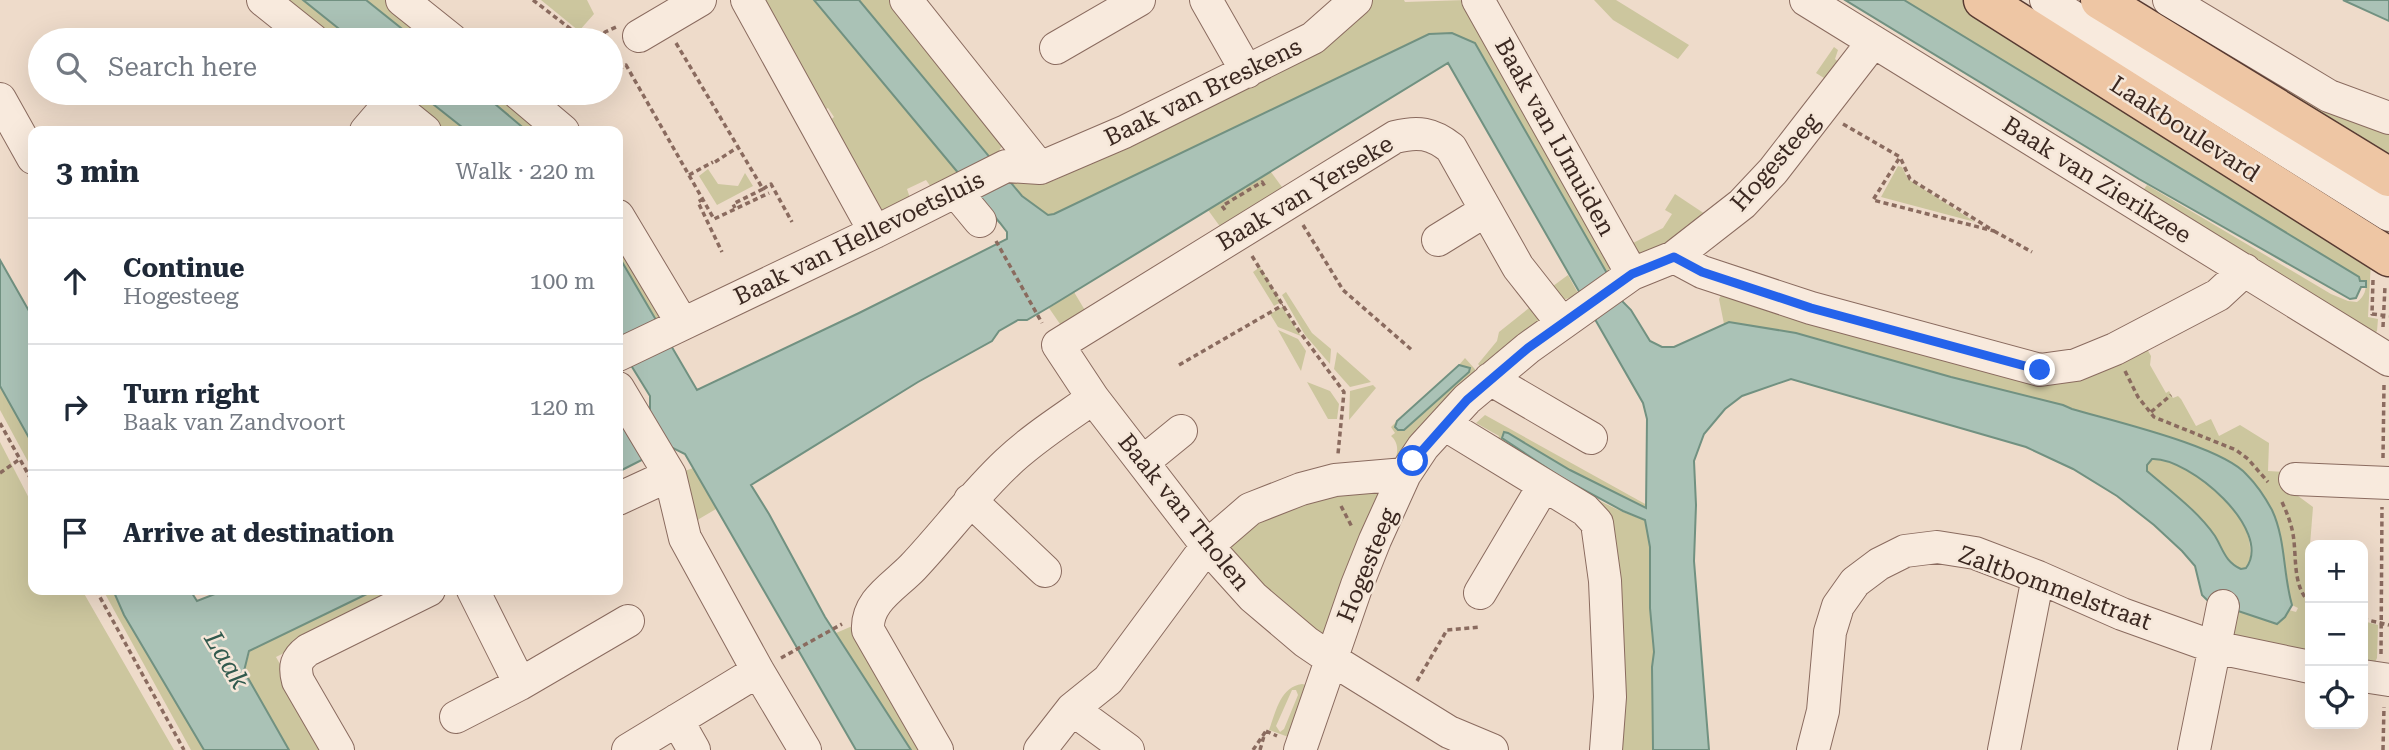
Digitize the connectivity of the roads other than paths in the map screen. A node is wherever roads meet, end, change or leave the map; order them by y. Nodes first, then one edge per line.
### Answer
1 (263, 0) edge
2 (402, 0) edge
3 (700, 0) edge
4 (747, 0) edge
5 (906, 0) edge
6 (1139, 0) edge
7 (1206, 0) edge
8 (1356, 0) edge
9 (1478, 0) edge
10 (1806, 0) edge
11 (1983, 0) edge
12 (2046, 0) edge
13 (2100, 0) edge
14 (2169, 0) edge
15 (298, 28) edge
16 (437, 28) edge
17 (654, 34) road end
18 (1873, 42) junction
19 (1056, 48) dead end
20 (1247, 72) junction
21 (0, 99) edge
22 (380, 105) edge
23 (393, 105) edge
24 (532, 105) edge
25 (2387, 118) edge
26 (369, 126) edge
27 (419, 126) edge
28 (557, 126) edge
29 (2269, 140) junction
30 (28, 149) edge
31 (1040, 168) junction
32 (2376, 169) edge
33 (956, 192) junction
34 (1485, 211) junction
35 (2389, 215) edge
36 (623, 227) edge
37 (988, 230) road end
38 (875, 232) junction
39 (1438, 240) dead end
40 (1674, 257) junction
41 (2387, 267) edge
42 (2245, 270) junction
43 (1623, 280) junction
44 (1573, 315) junction
45 (670, 329) junction
46 (1049, 333) joint
47 (624, 352) edge
48 (2382, 363) edge
49 (1490, 379) junction
50 (623, 397) edge
51 (1093, 398) junction
52 (1444, 424) junction
53 (1181, 431) dead end
54 (1591, 438) dead end
55 (1143, 462) junction
56 (663, 464) junction
57 (1405, 474) junction
58 (2386, 482) edge
59 (1544, 485) junction
60 (2281, 487) road end
61 (623, 495) edge
62 (970, 499) junction
63 (1207, 546) junction
64 (1045, 571) dead end
65 (2038, 577) junction
66 (1480, 593) dead end
67 (419, 595) edge
68 (476, 595) edge
69 (2223, 606) dead end
70 (628, 621) dead end
71 (2214, 647) junction
72 (1331, 659) junction
73 (2305, 666) edge
74 (758, 671) junction
75 (520, 684) junction
76 (1072, 709) junction
77 (456, 718) dead end
78 (677, 720) junction
79 (338, 750) edge
80 (628, 750) edge
81 (695, 750) edge
82 (805, 750) edge
83 (937, 750) edge
84 (1040, 750) edge
85 (1128, 750) edge
86 (1300, 750) edge
87 (1492, 750) edge
88 (1606, 750) edge
89 (1813, 750) edge
90 (2004, 750) edge
91 (2194, 750) edge

1 - 15 street
2 - 16 street
3 - 17 street
4 - 38 street
5 - 31 street
6 - 19 street
7 - 20 street
8 - 20 street, Baak van Breskens
9 - 43 street, Baak van IJmuiden
10 - 18 street, Baak van Zierikzee
11 - 41 main road, Laakboulevard
12 - 29 street, Laakboulevard
13 - 32 main road, Laakboulevard
14 - 25 street
18 - 40 street, Hogesteeg
18 - 42 street, Baak van Zierikzee
20 - 31 street, Baak van Breskens
21 - 30 street
22 - 26 street
23 - 27 street
24 - 28 street
29 - 32 street, Laakboulevard
29 - 35 street, Laakboulevard
31 - 33 street, Baak van Hellevoetsluis
33 - 37 street
33 - 38 street, Baak van Hellevoetsluis
34 - 39 street
34 - 44 street, Baak van Yerseke
34 - 46 street, Baak van Yerseke
36 - 45 street
38 - 45 street, Baak van Hellevoetsluis
40 - 42 street
40 - 43 street, Hogesteeg
42 - 48 street, Baak van Zierikzee
43 - 44 street, Hogesteeg
44 - 49 street, Hogesteeg
45 - 47 street, Baak van Hellevoetsluis
46 - 51 street, Baak van Tholen
49 - 52 street, Hogesteeg
49 - 54 street
50 - 56 street
51 - 55 street, Baak van Tholen
51 - 62 street
52 - 57 street, Hogesteeg
52 - 59 street
53 - 55 street
55 - 63 street, Baak van Tholen
56 - 61 street
56 - 74 street
57 - 63 street
57 - 72 street, Hogesteeg
58 - 60 street
59 - 66 street
59 - 88 street
62 - 64 street
62 - 83 street
63 - 72 street, Baak van Tholen
63 - 76 street
65 - 71 street, Zaltbommelstraat
65 - 89 street, Zaltbommelstraat
65 - 90 street
67 - 79 street
68 - 75 street
69 - 71 street
70 - 75 street
71 - 73 street, Zaltbommelstraat
71 - 91 street
72 - 86 street, Hogesteeg
72 - 87 street, Baak van Tholen
74 - 78 street
74 - 82 street
75 - 77 street
76 - 84 street
76 - 85 street
78 - 80 street
78 - 81 street

